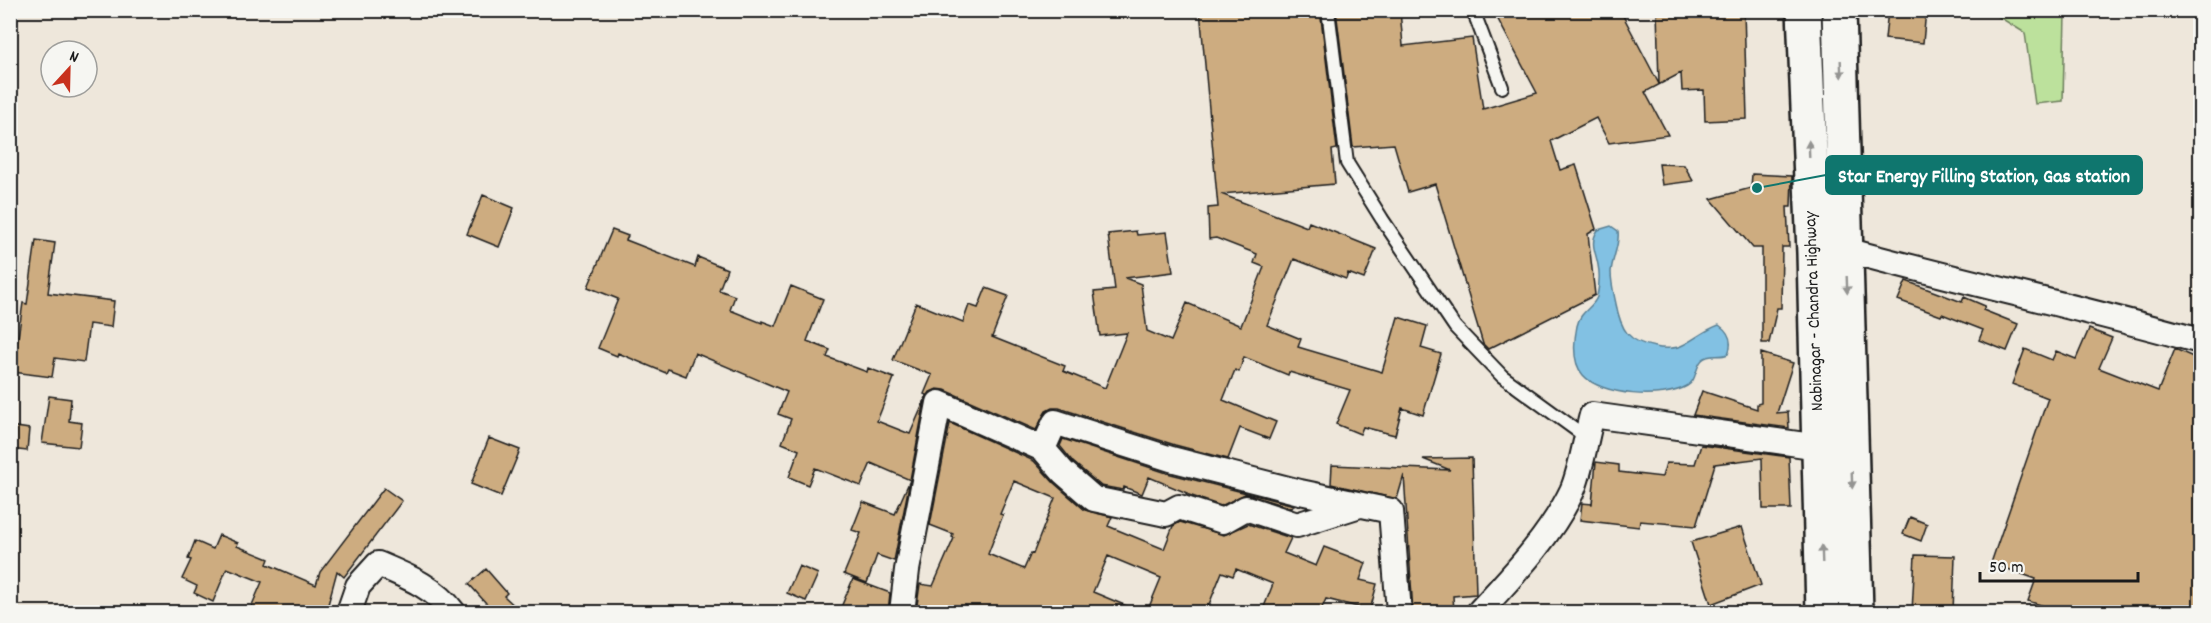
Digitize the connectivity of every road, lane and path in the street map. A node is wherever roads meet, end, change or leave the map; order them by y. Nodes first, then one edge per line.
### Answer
1 (1328, 10) edge
2 (1473, 10) edge
3 (1804, 10) edge
4 (1839, 10) edge
5 (1502, 87) dead end
6 (1845, 250) junction
7 (2200, 341) edge
8 (1586, 437) junction
9 (1819, 447) junction
10 (1043, 449) junction
11 (1361, 504) junction
12 (349, 612) edge
13 (453, 612) edge
14 (902, 612) edge
15 (1399, 612) edge
16 (1479, 612) edge
17 (1823, 612) edge
18 (1856, 612) edge

1 - 8 lane
2 - 5 lane
9 -> 3 highway, Nabinagar - Chandra Highway
4 -> 6 highway, Nabinagar - Chandra Highway
6 - 7 street
6 -> 18 highway, Nabinagar - Chandra Highway
8 - 9 street
8 - 16 street
17 -> 9 highway, Nabinagar - Chandra Highway
10 - 11 street
10 - 11 street
10 - 14 street
11 - 15 street
12 - 13 street

